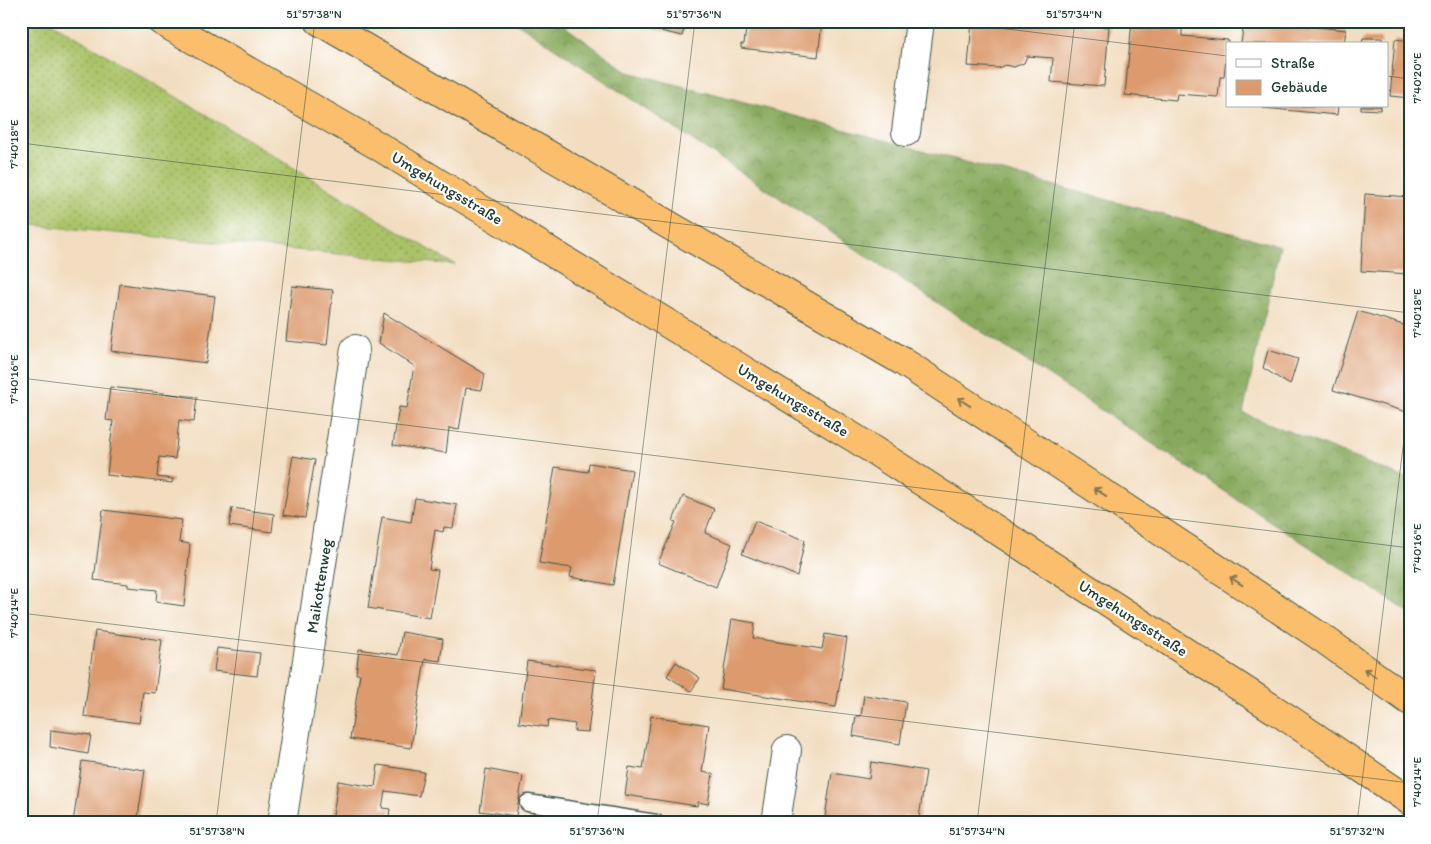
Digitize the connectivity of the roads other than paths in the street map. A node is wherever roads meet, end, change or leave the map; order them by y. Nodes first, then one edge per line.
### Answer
1 (161, 21) edge
2 (319, 21) edge
3 (920, 21) edge
4 (906, 132) dead end
5 (355, 349) dead end
6 (1410, 701) edge
7 (787, 750) dead end
8 (1410, 801) edge
9 (528, 804) dead end
10 (282, 823) edge
11 (656, 823) edge
12 (776, 823) edge

1 - 8 highway, Umgehungsstraße
6 -> 2 highway
3 - 4 street
5 - 10 street, Maikottenweg
7 - 12 street
9 - 11 lane

